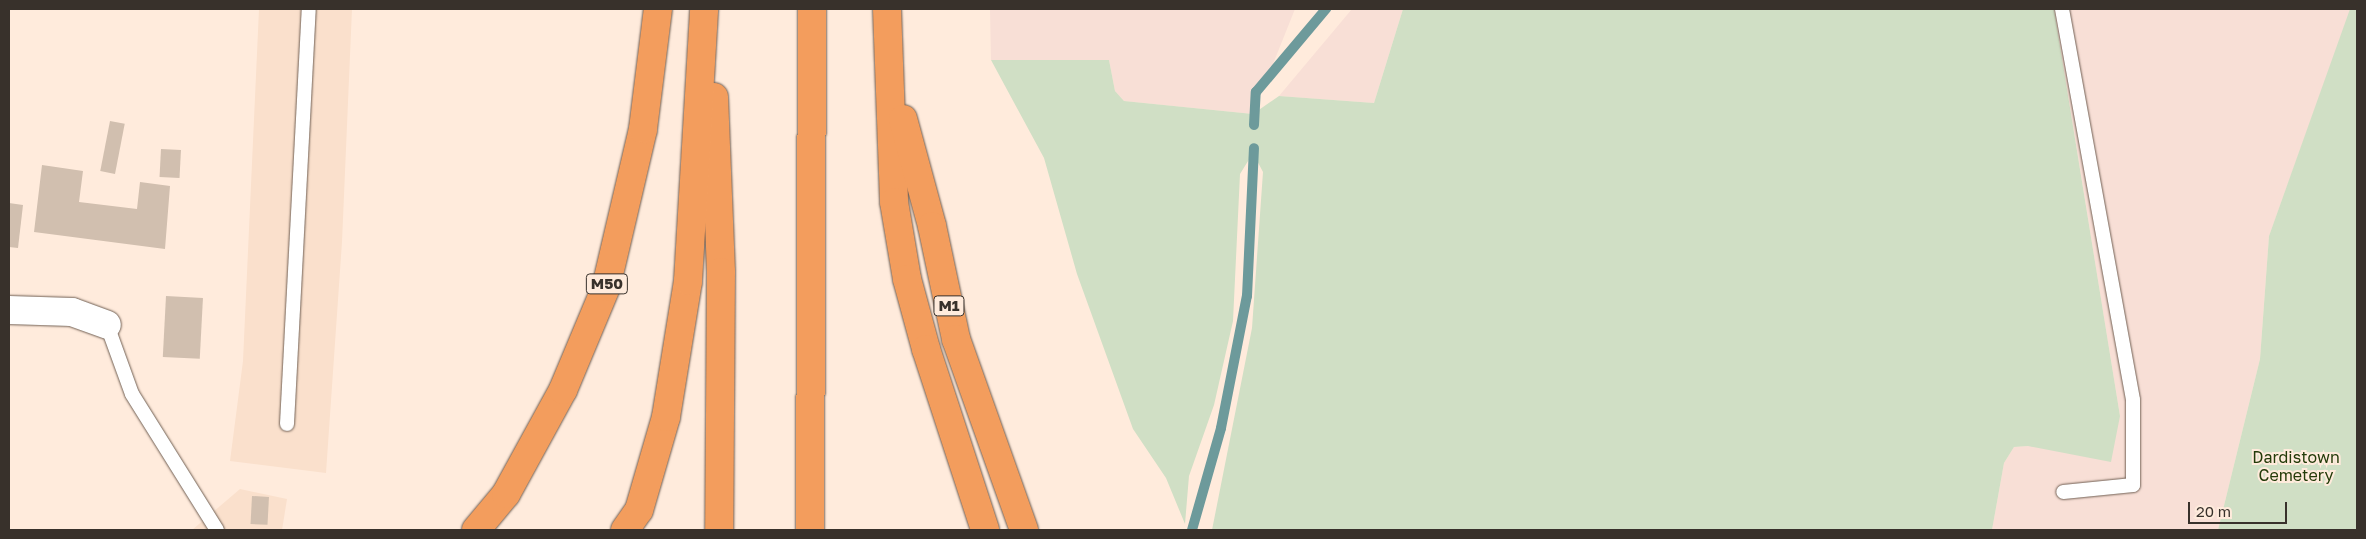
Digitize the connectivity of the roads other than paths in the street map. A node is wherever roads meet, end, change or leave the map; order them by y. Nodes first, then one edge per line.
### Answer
1 (309, 9) edge
2 (658, 9) edge
3 (704, 9) edge
4 (711, 9) edge
5 (812, 9) edge
6 (887, 9) edge
7 (2062, 9) edge
8 (891, 76) junction
9 (9, 310) edge
10 (107, 325) joint
11 (287, 424) dead end
12 (2063, 492) dead end
13 (217, 530) edge
14 (476, 530) edge
15 (626, 530) edge
16 (719, 530) edge
17 (810, 530) edge
18 (985, 530) edge
19 (1024, 530) edge

1 - 11 lane
2 - 14 highway, M50
3 - 15 highway
4 - 16 highway
5 - 17 highway
6 - 8 highway
7 - 12 lane
8 - 18 highway
8 - 19 highway, M1
9 - 10 street
10 - 13 lane

